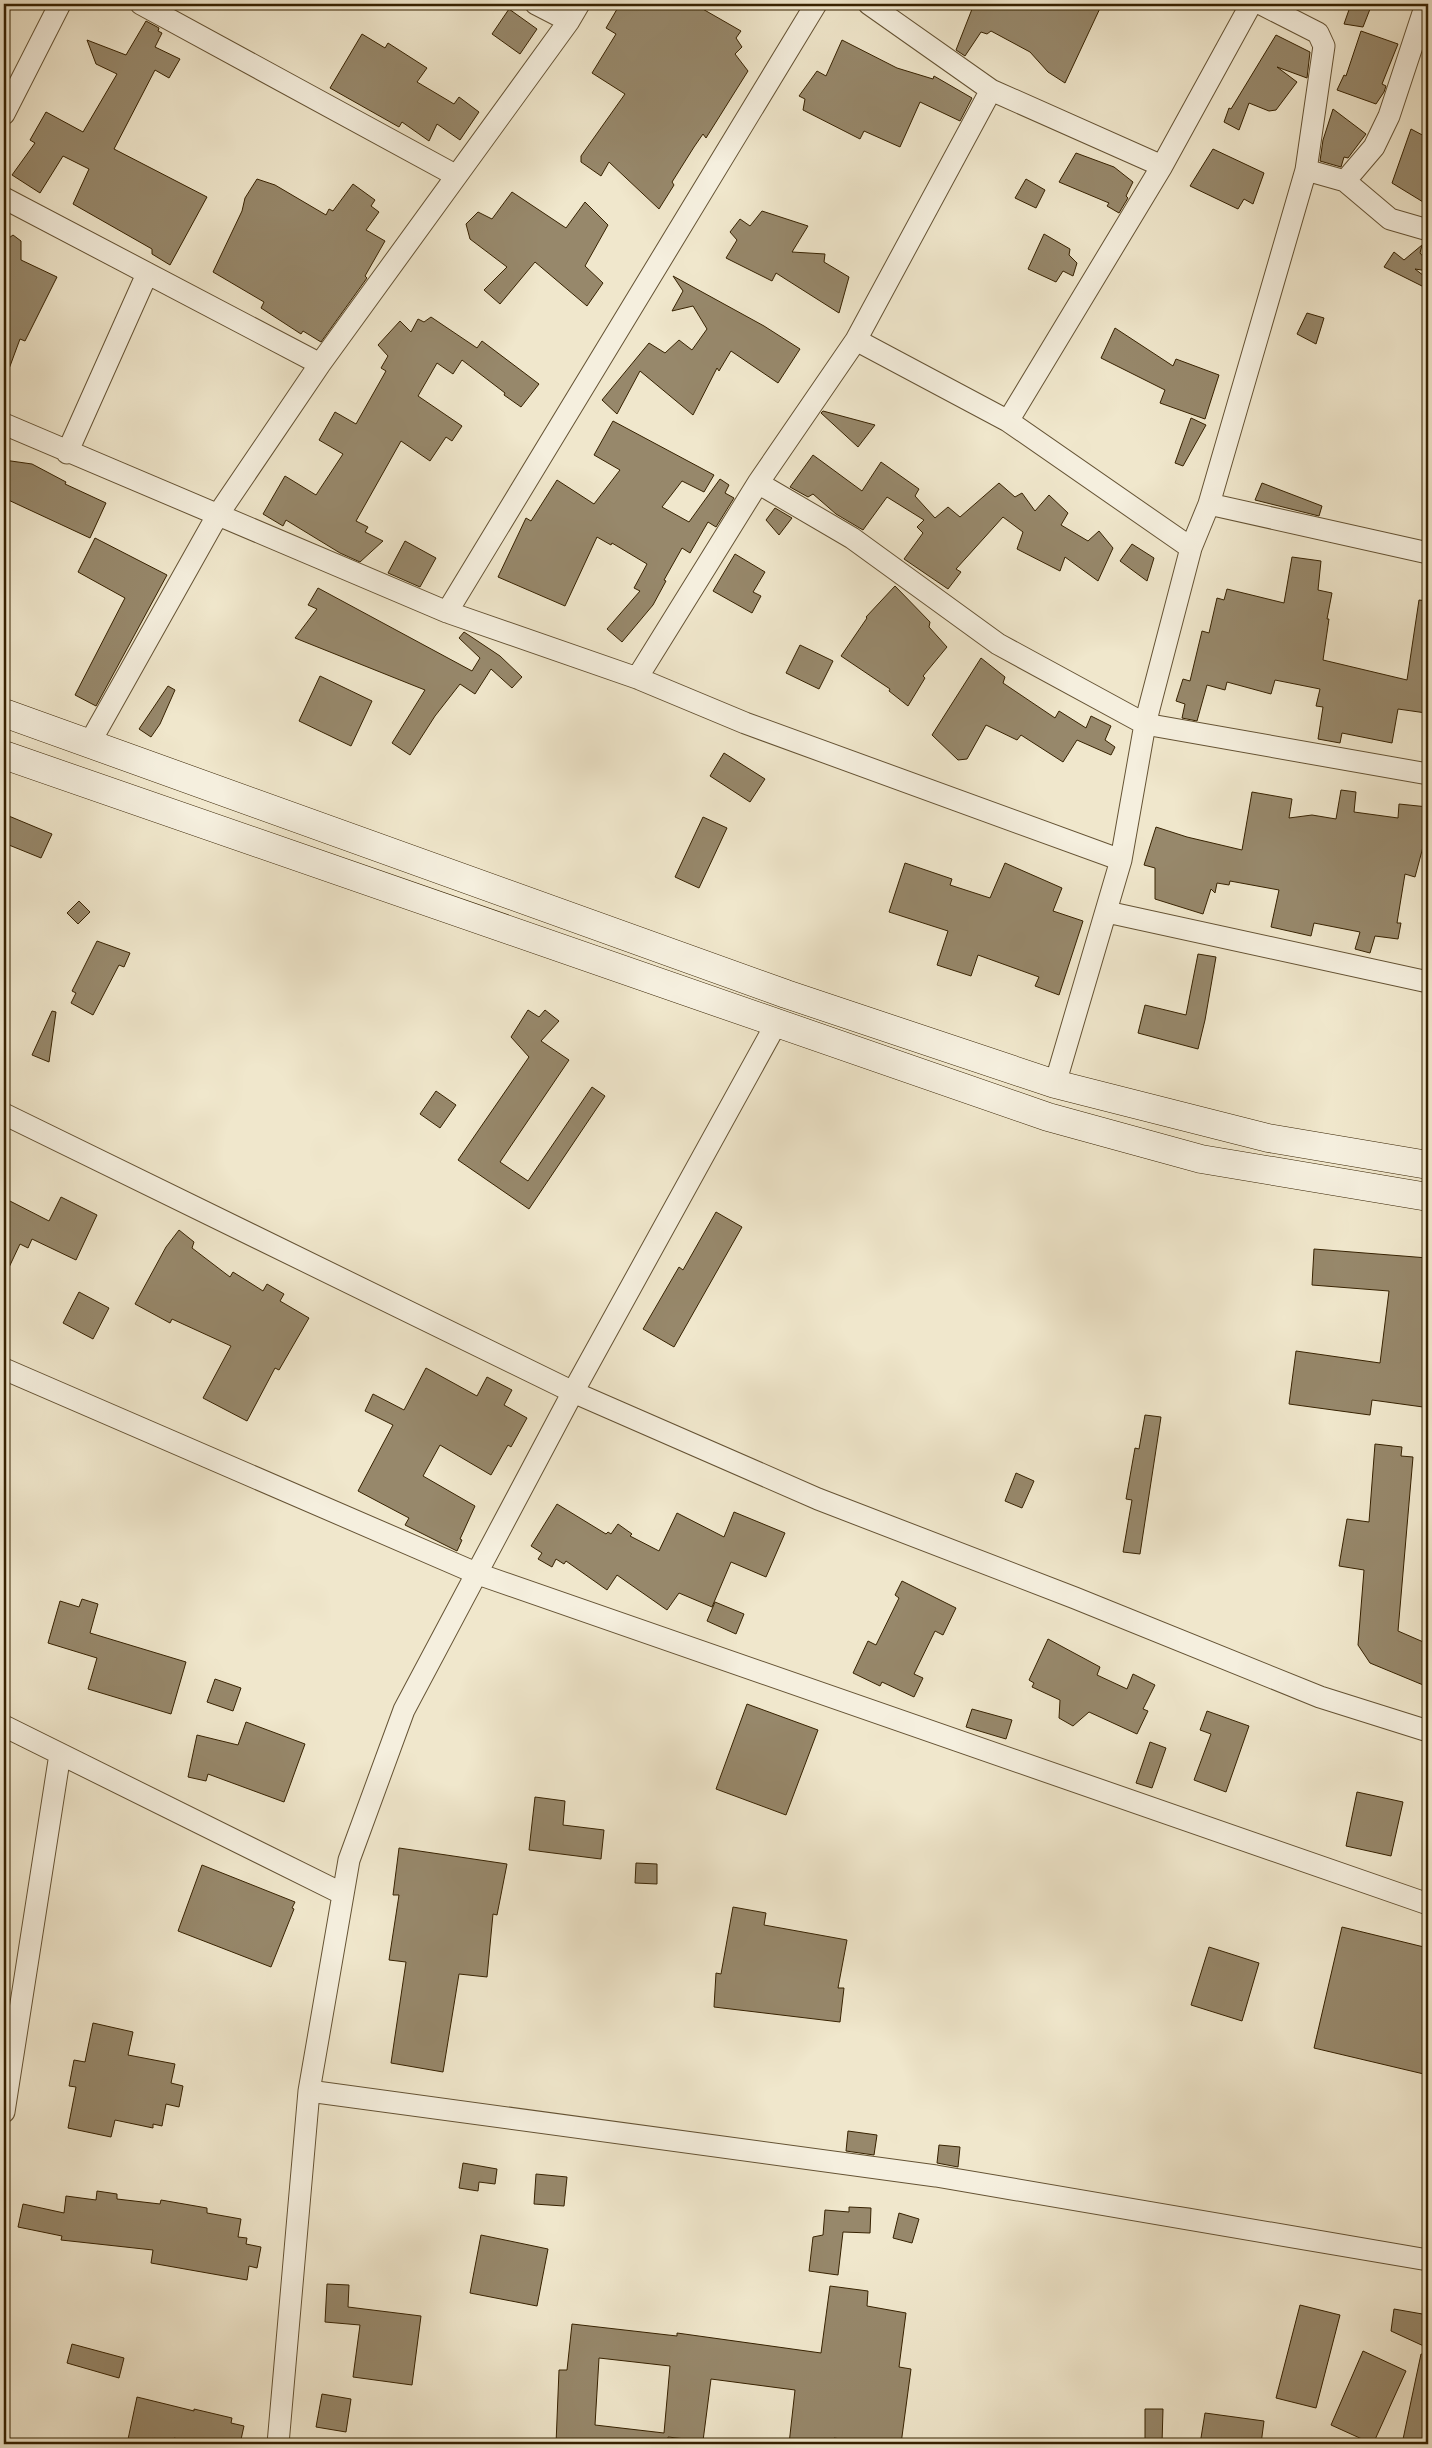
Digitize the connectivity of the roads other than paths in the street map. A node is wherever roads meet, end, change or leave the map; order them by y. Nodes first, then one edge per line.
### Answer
1 (60, 4) edge
2 (141, 4) edge
3 (536, 4) edge
4 (816, 4) edge
5 (869, 4) edge
6 (1251, 4) edge
7 (1261, 4) edge
8 (1426, 4) edge
9 (1280, 9) edge
10 (574, 13) edge
11 (991, 90) junction
12 (4, 114) edge
13 (1162, 166) junction
14 (1306, 170) junction
15 (455, 175) junction
16 (1345, 181) junction
17 (4, 198) edge
18 (1428, 230) edge
19 (147, 274) junction
20 (856, 340) junction
21 (320, 364) junction
22 (1008, 421) junction
23 (4, 424) edge
24 (68, 453) junction
25 (758, 483) junction
26 (1209, 504) junction
27 (217, 516) junction
28 (1191, 548) junction
29 (1428, 553) edge
30 (448, 612) junction
31 (637, 678) junction
32 (4, 713) edge
33 (1144, 724) junction
34 (89, 744) junction
35 (4, 755) edge
36 (1428, 774) edge
37 (1121, 860) junction
38 (1107, 912) junction
39 (1428, 982) edge
40 (827, 1008) junction
41 (776, 1024) junction
42 (821, 1038) junction
43 (1054, 1084) junction
44 (4, 1114) edge
45 (1428, 1165) edge
46 (1428, 1197) edge
47 (4, 1369) edge
48 (573, 1392) junction
49 (478, 1574) junction
50 (4, 1726) edge
51 (1428, 1731) edge
52 (60, 1754) junction
53 (343, 1894) junction
54 (1428, 1904) edge
55 (309, 2091) junction
56 (4, 2112) edge
57 (1428, 2260) edge
58 (279, 2444) edge

1 - 12 street
2 - 15 street
3 - 10 street
4 - 30 street
5 - 11 street
6 - 13 street
7 - 9 street
8 - 16 street
9 - 14 street
10 - 15 street
11 - 13 street
11 - 20 street
13 - 22 street
14 - 16 street
14 - 26 street
15 - 21 street
16 - 18 street
17 - 19 street
19 - 21 street
19 - 24 street
20 - 22 street
20 - 25 street
21 - 27 street
22 - 28 street
23 - 24 street
24 - 27 street
25 - 31 street
25 - 33 street
26 - 28 street
26 - 29 street
27 - 30 street
27 - 34 street
28 - 33 street
30 - 31 street
31 - 37 street
32 - 34 main road
33 - 36 street
33 - 37 street
34 - 40 main road
35 - 41 main road
37 - 38 street
38 - 39 street
38 - 43 street
40 - 42 main road
40 - 43 main road
41 - 42 main road
41 - 48 street
42 - 46 main road
43 - 45 main road
44 - 48 street
47 - 49 street
48 - 49 street
48 - 51 street
49 - 53 street
49 - 54 street
50 - 52 street
52 - 53 street
52 - 56 street
53 - 55 street
55 - 57 street
55 - 58 street

